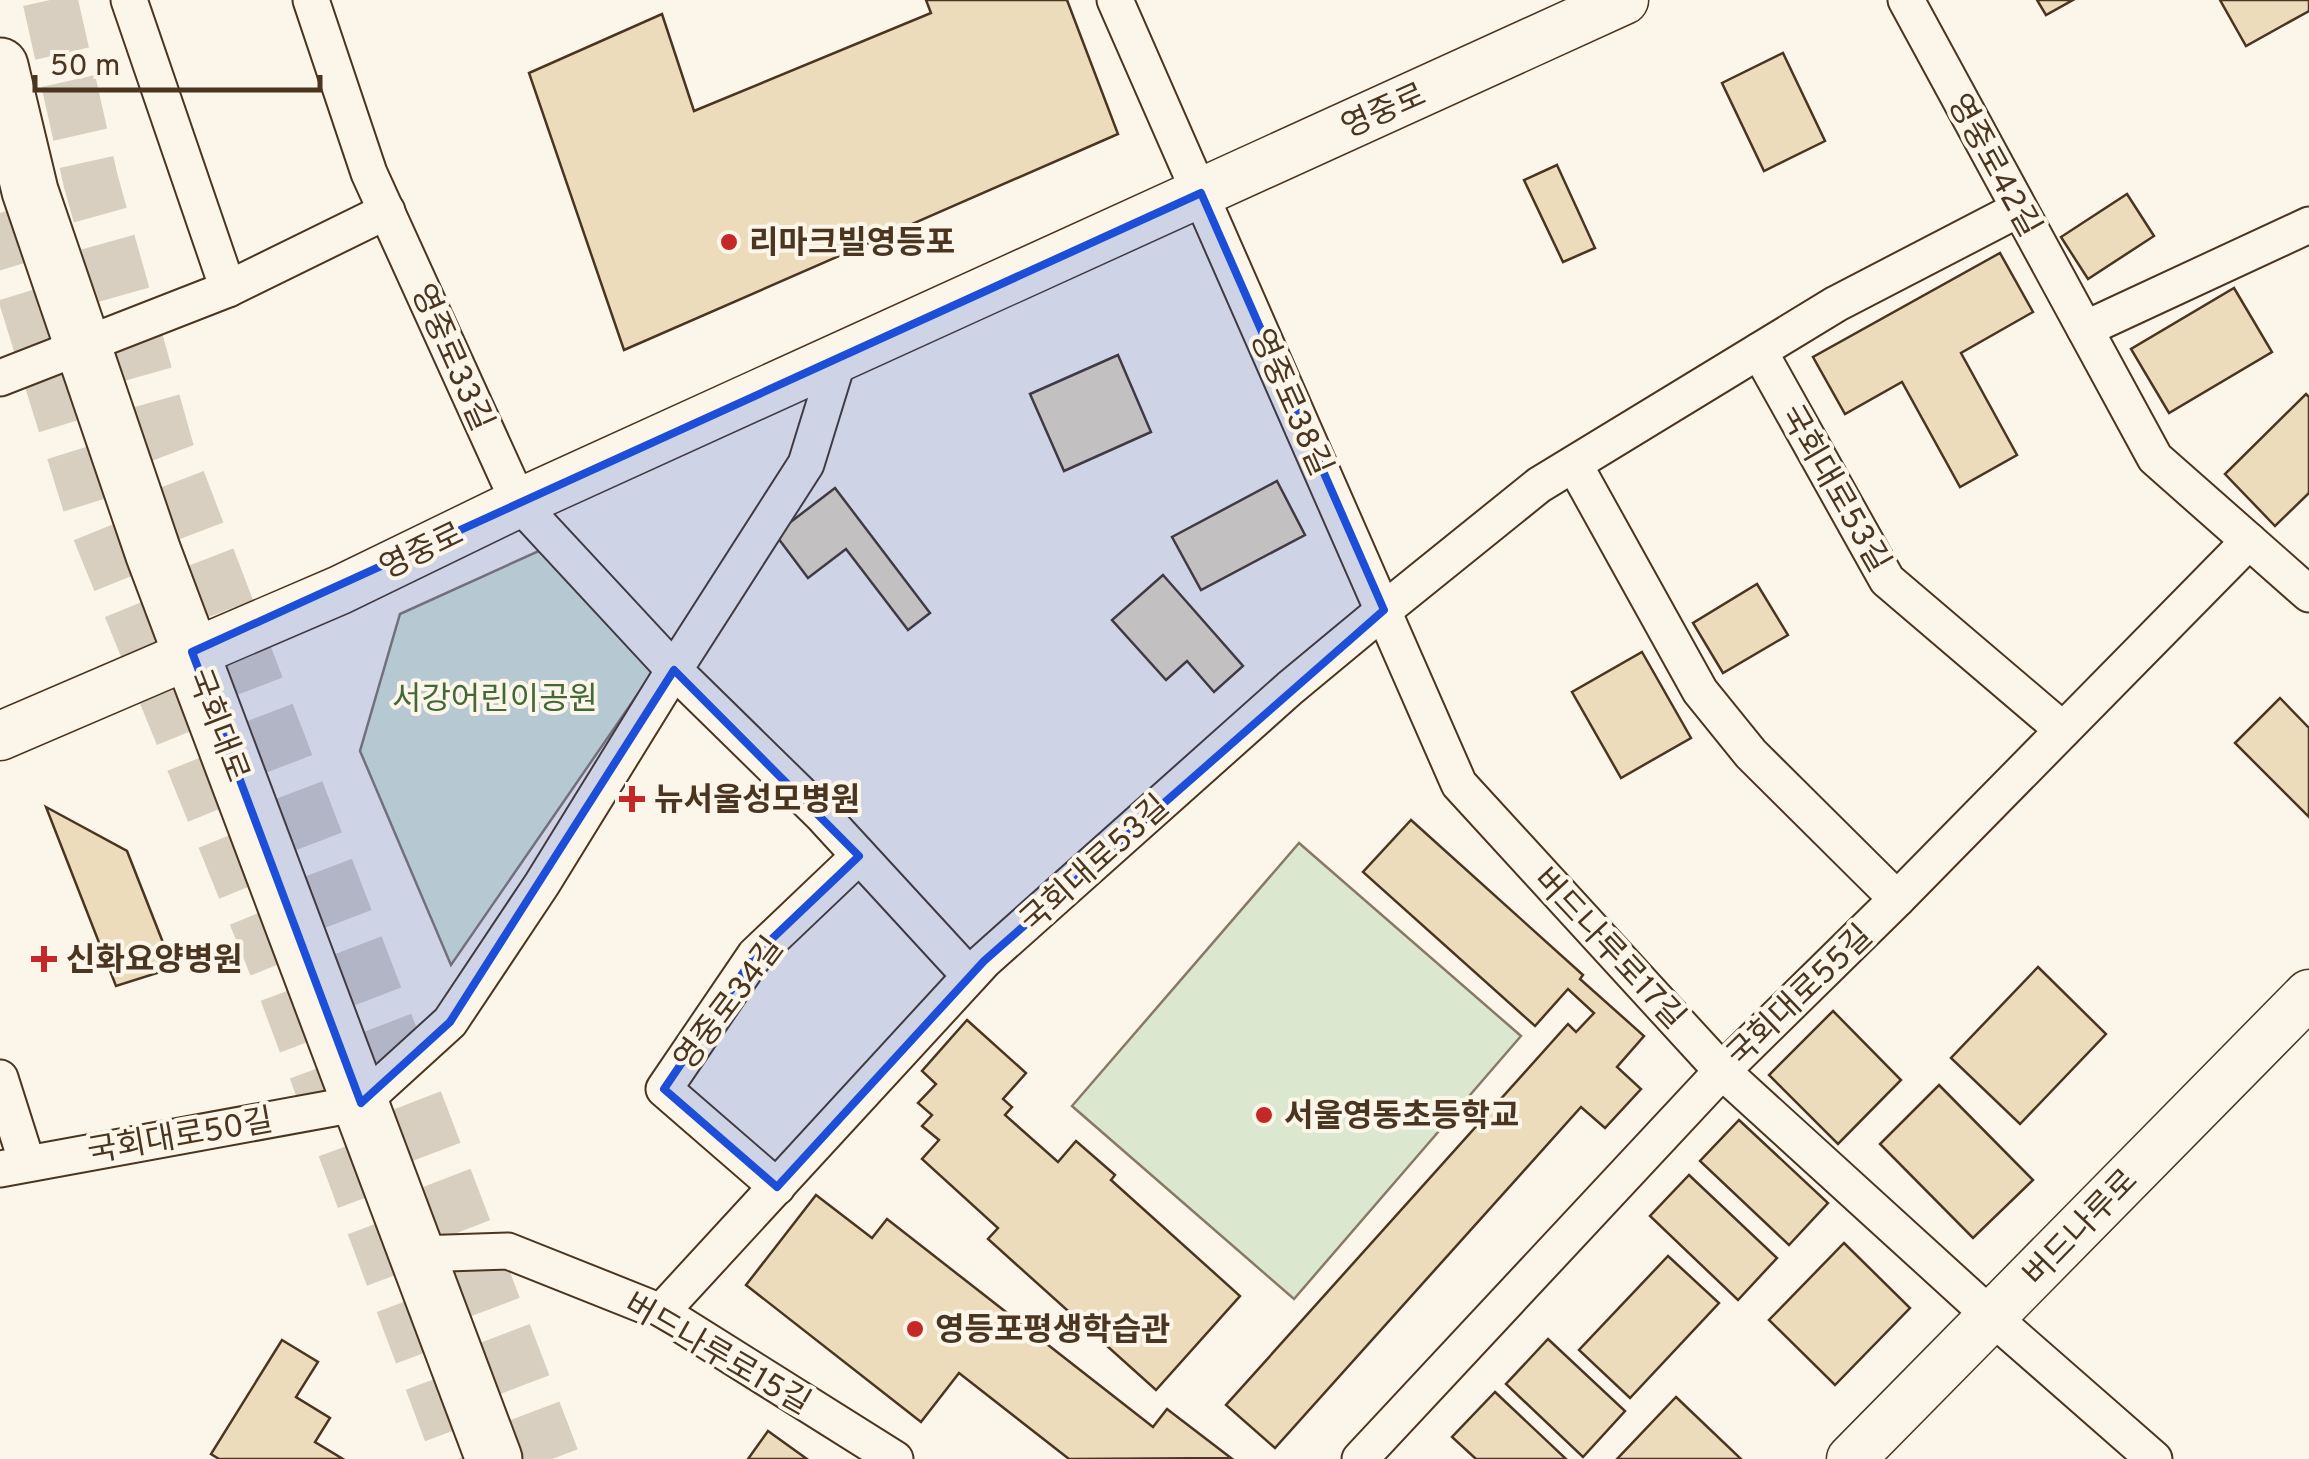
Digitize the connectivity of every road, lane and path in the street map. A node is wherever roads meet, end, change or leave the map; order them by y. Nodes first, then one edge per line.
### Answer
1 (129, 0) edge
2 (311, 0) edge
3 (1116, 0) edge
4 (1624, 0) edge
5 (1906, 0) edge
6 (1562, 14) edge
7 (0, 66) edge
8 (1200, 193) junction
9 (2019, 209) junction
10 (387, 211) junction
11 (2309, 225) edge
12 (228, 288) junction
13 (2085, 329) junction
14 (84, 345) junction
15 (1760, 351) junction
16 (840, 358) junction
17 (0, 378) edge
18 (1574, 464) junction
19 (520, 503) junction
20 (2249, 541) junction
21 (2309, 594) edge
22 (1384, 610) junction
23 (192, 652) junction
24 (674, 670) junction
25 (2063, 730) junction
26 (0, 736) edge
27 (859, 856) junction
28 (1897, 899) junction
29 (970, 976) junction
30 (2309, 994) edge
31 (1722, 1070) junction
32 (0, 1078) edge
33 (361, 1103) junction
34 (13, 1166) edge
35 (777, 1187) junction
36 (417, 1254) junction
37 (661, 1312) junction
38 (1992, 1317) junction
39 (494, 1459) edge
40 (894, 1459) edge
41 (1360, 1459) edge
42 (1851, 1459) edge
43 (2154, 1459) edge

1 - 12 street
2 - 10 street, 영중로33길
3 - 8 street
4 - 6 main road, 영중로
5 - 9 street, 영중로42길
6 - 8 main road, 영중로
7 - 14 main road, 국회대로
8 - 16 main road, 영중로
8 - 22 street, 영중로38길
9 - 13 street, 영중로42길
9 - 15 street, 국회대로53길
10 - 12 street
10 - 19 street, 영중로33길
11 - 13 street
12 - 14 street
13 - 20 street, 영중로42길
14 - 17 street
14 - 23 main road, 국회대로
15 - 18 street, 국회대로53길
15 - 25 street, 국회대로53길
16 - 19 main road, 영중로
16 - 24 street
18 - 22 street, 국회대로53길
18 - 28 street
19 - 23 main road, 영중로
19 - 24 street
20 - 21 street, 영중로42길
20 - 25 street, 국회대로55길
22 - 29 street, 국회대로53길
22 - 31 street, 버드나루로17길
23 - 26 main road, 영중로
23 - 33 main road, 국회대로
24 - 27 street
24 - 33 street
25 - 28 street, 국회대로55길
27 - 29 street
27 - 35 street, 영중로34길
28 - 31 street, 국회대로55길
29 - 35 street, 국회대로53길
30 - 38 main road, 버드나루로
31 - 38 street, 버드나루로17길
31 - 41 street, 국회대로55길
32 - 34 street
33 - 34 street, 국회대로50길
33 - 36 main road, 국회대로
35 - 37 street, 국회대로53길
36 - 37 street, 버드나루로15길
36 - 39 main road, 국회대로
37 - 40 street, 버드나루로15길
38 - 42 main road, 버드나루로
38 - 43 street, 버드나루로17길

